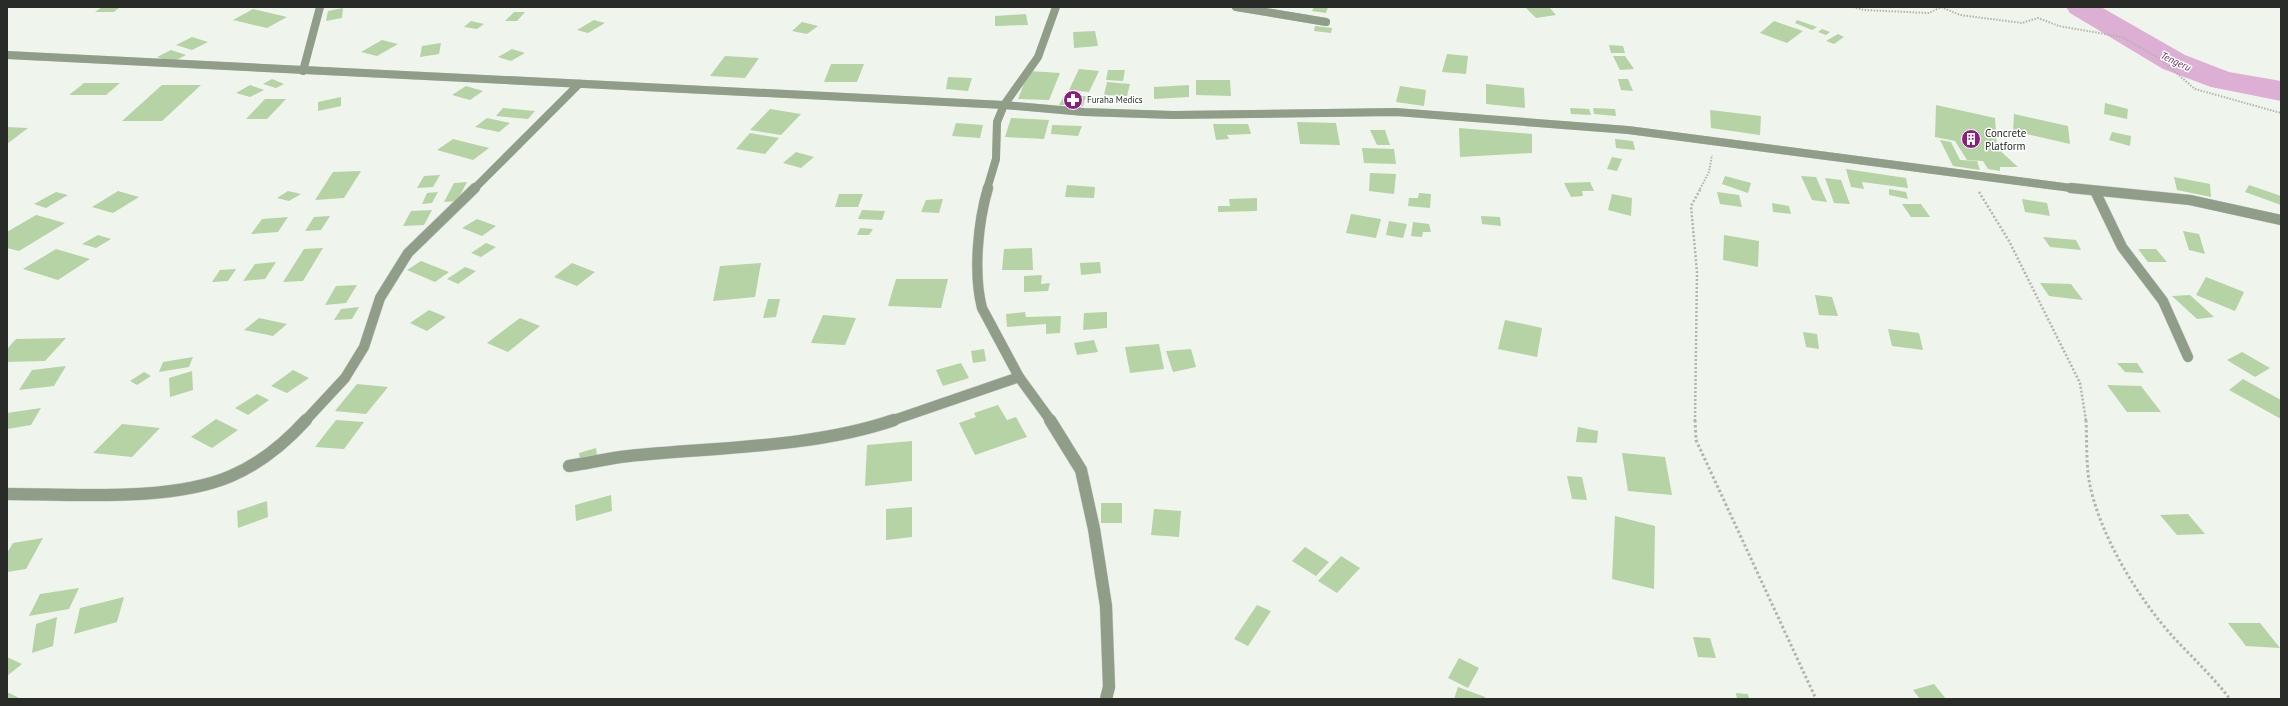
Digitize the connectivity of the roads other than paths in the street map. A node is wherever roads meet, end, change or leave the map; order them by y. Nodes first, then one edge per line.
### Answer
1 (320, 7) edge
2 (1056, 7) edge
3 (1236, 7) edge
4 (1326, 22) dead end
5 (7, 55) edge
6 (303, 71) junction
7 (579, 84) junction
8 (1004, 105) junction
9 (2095, 191) junction
10 (2281, 220) edge
11 (2188, 357) dead end
12 (1019, 377) junction
13 (569, 466) dead end
14 (7, 494) edge
15 (1106, 699) edge

1 - 6 street
2 - 8 street
3 - 4 street
5 - 6 street
6 - 7 street
7 - 8 street
7 - 14 street
8 - 9 street
8 - 12 street
9 - 10 street
9 - 11 street
12 - 13 street
12 - 15 street

